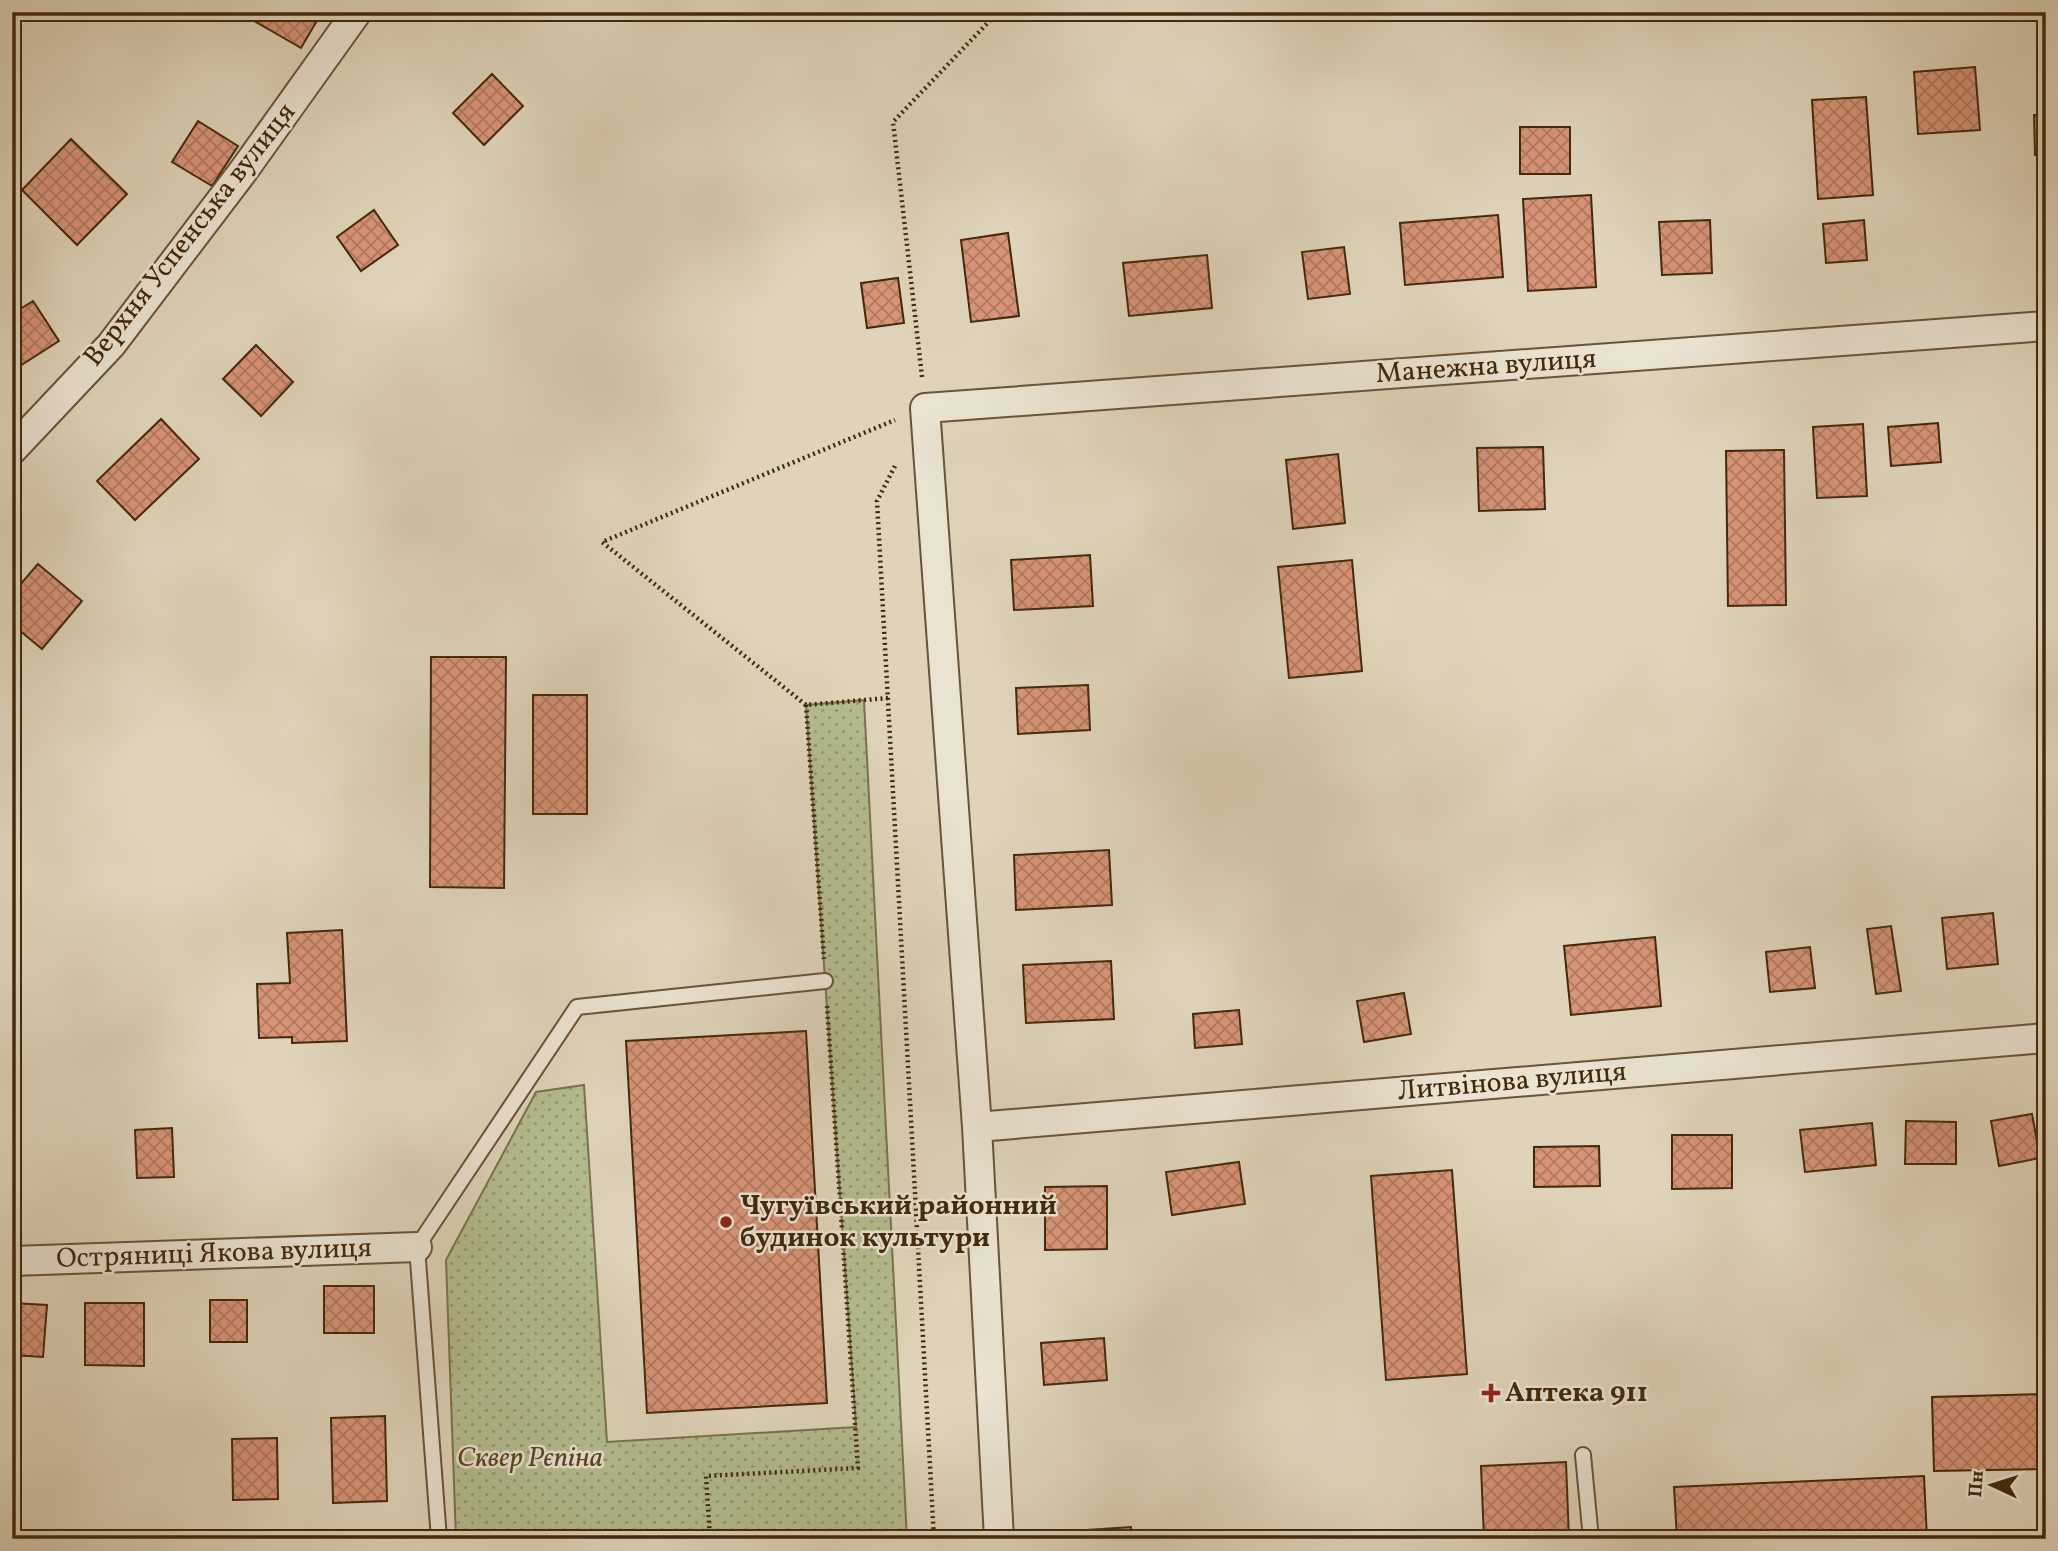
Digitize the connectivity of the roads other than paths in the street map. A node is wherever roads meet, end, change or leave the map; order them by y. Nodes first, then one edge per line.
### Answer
1 (357, 12) edge
2 (2046, 326) edge
3 (12, 450) edge
4 (825, 981) road end
5 (2046, 1038) edge
6 (977, 1127) junction
7 (417, 1247) junction
8 (12, 1261) edge
9 (1583, 1455) dead end
10 (439, 1539) edge
11 (999, 1539) edge
12 (1591, 1539) edge

1 - 3 street, Верхня Успенська вулиця
2 - 6 street, Манежна вулиця
4 - 7 lane
5 - 6 street, Литвінова вулиця
6 - 11 street
7 - 8 street, Остряниці Якова вулиця
7 - 10 lane
9 - 12 lane

